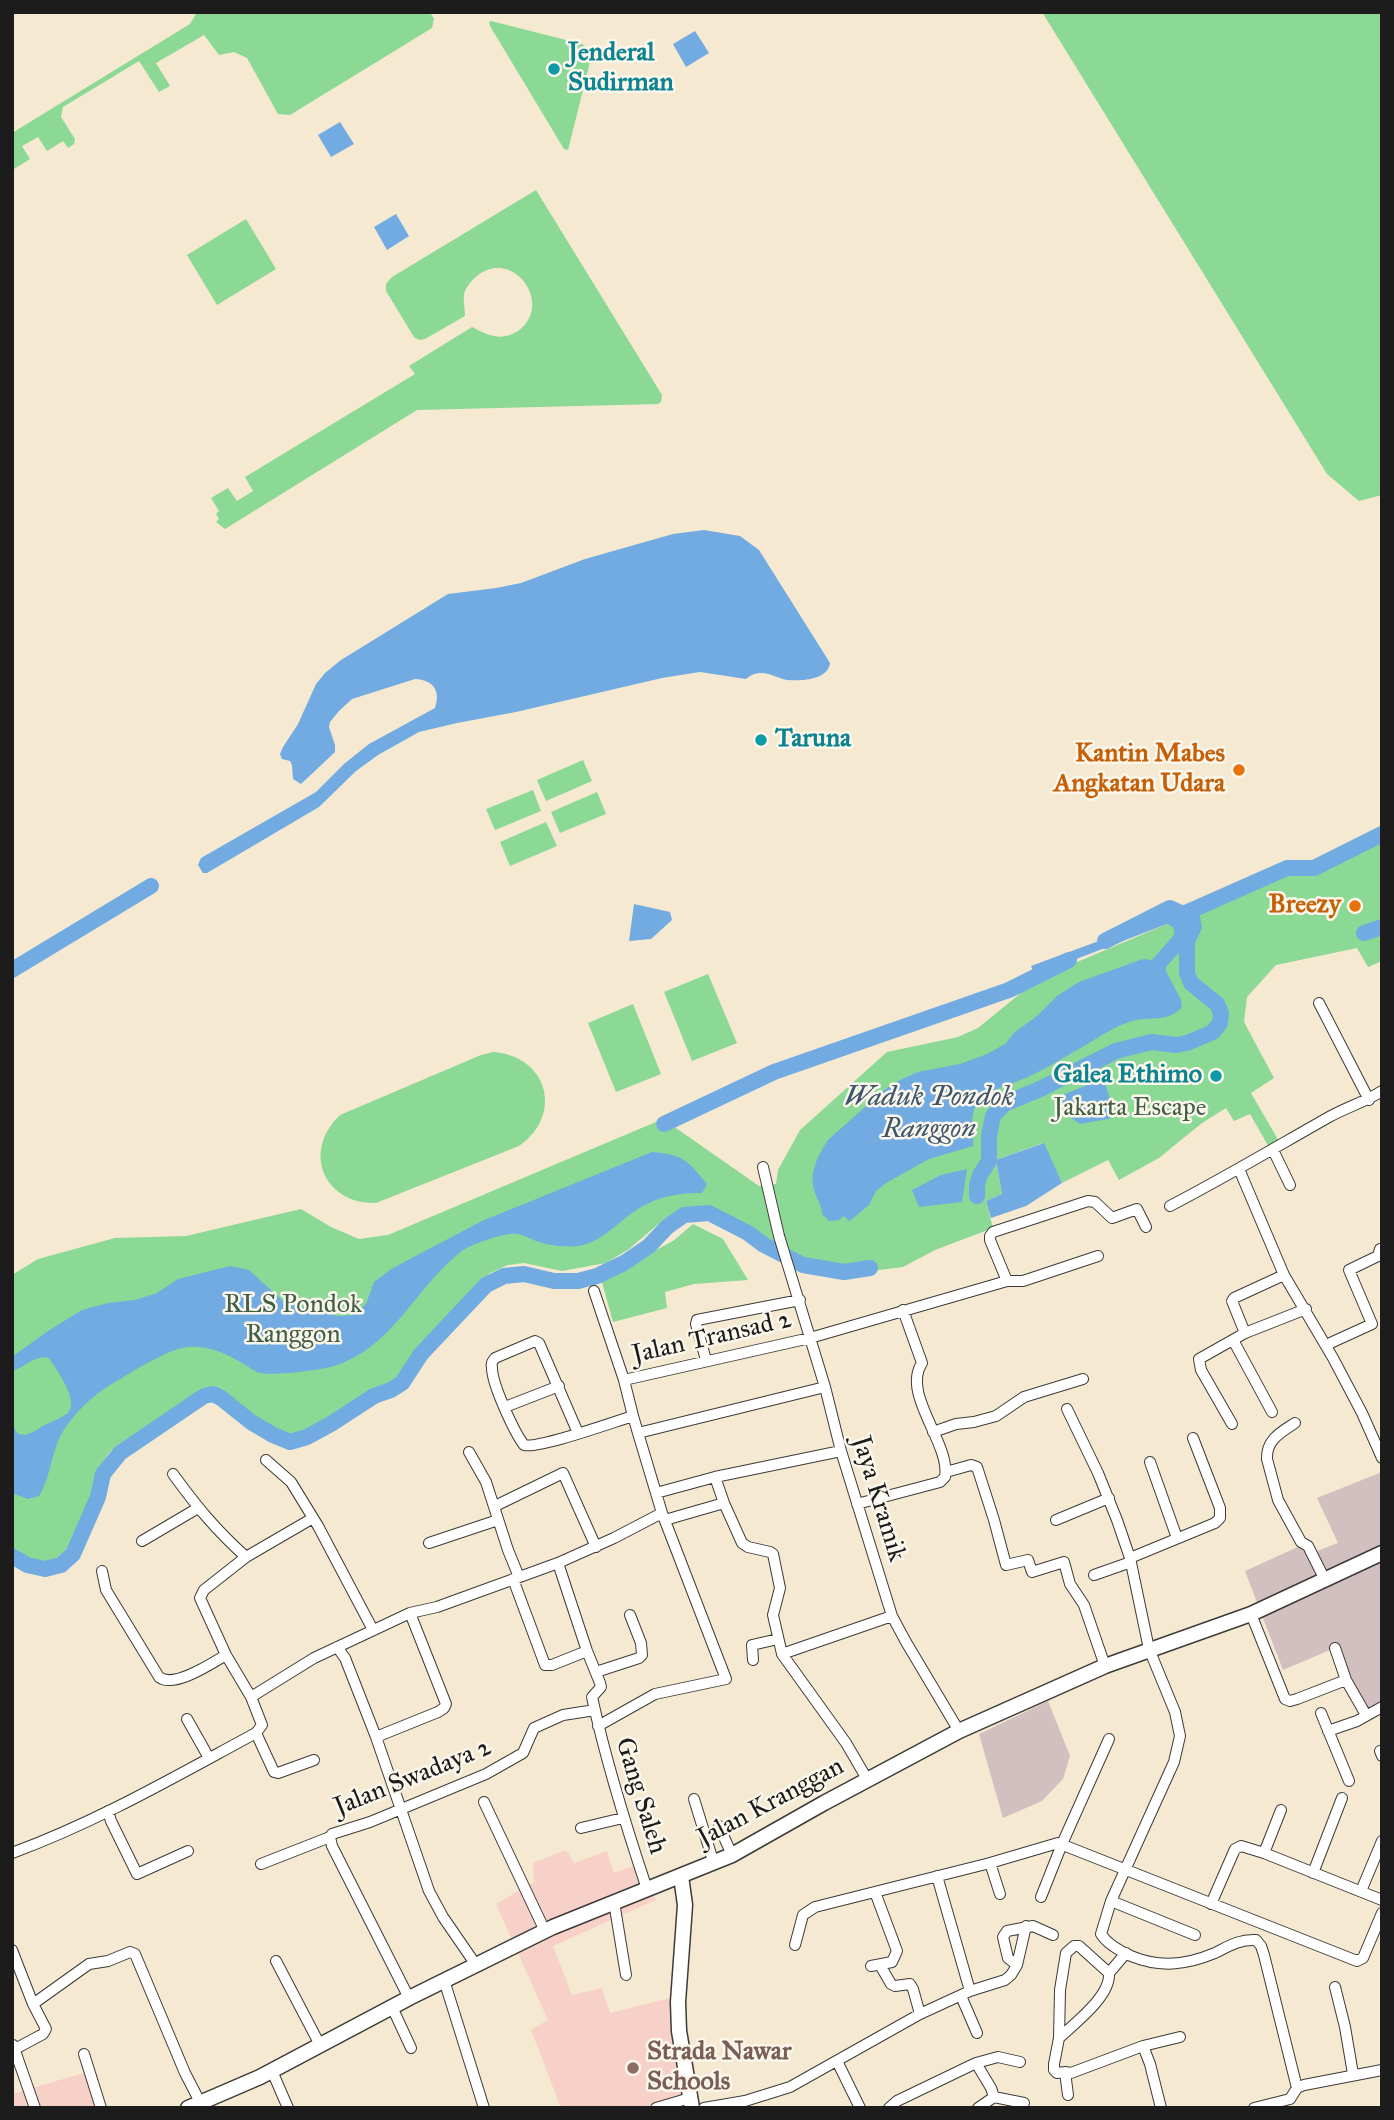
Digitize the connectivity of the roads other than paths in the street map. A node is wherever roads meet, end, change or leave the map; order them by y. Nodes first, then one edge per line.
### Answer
1 (1319, 1003) dead end
2 (1382, 1091) edge
3 (1369, 1100) junction
4 (1273, 1150) junction
5 (763, 1167) dead end
6 (1239, 1169) junction
7 (1290, 1185) dead end
8 (1170, 1206) dead end
9 (1146, 1227) dead end
10 (1380, 1249) dead end
11 (1098, 1256) dead end
12 (1284, 1275) junction
13 (1007, 1281) junction
14 (594, 1291) dead end
15 (800, 1300) junction
16 (1306, 1309) junction
17 (903, 1310) junction
18 (1245, 1333) junction
19 (810, 1338) junction
20 (1233, 1340) junction
21 (1326, 1345) junction
22 (706, 1360) junction
23 (1083, 1379) dead end
24 (624, 1380) junction
25 (559, 1385) junction
26 (825, 1387) junction
27 (505, 1407) junction
28 (1067, 1409) dead end
29 (1272, 1412) dead end
30 (633, 1416) junction
31 (1295, 1423) dead end
32 (1232, 1424) dead end
33 (933, 1432) junction
34 (578, 1433) junction
35 (638, 1433) junction
36 (1193, 1438) dead end
37 (841, 1451) junction
38 (469, 1452) dead end
39 (1382, 1457) edge
40 (266, 1460) dead end
41 (1150, 1462) dead end
42 (946, 1472) junction
43 (173, 1474) dead end
44 (715, 1477) junction
45 (656, 1493) junction
46 (1109, 1497) junction
47 (724, 1503) junction
48 (857, 1504) junction
49 (495, 1506) junction
50 (198, 1508) junction
51 (663, 1517) junction
52 (313, 1518) junction
53 (498, 1520) junction
54 (1056, 1520) dead end
55 (1177, 1538) junction
56 (142, 1541) dead end
57 (429, 1543) dead end
58 (596, 1547) junction
59 (1382, 1553) edge
60 (246, 1558) junction
61 (1130, 1560) junction
62 (558, 1563) junction
63 (102, 1571) dead end
64 (1094, 1575) dead end
65 (516, 1578) junction
66 (1325, 1580) junction
67 (410, 1614) junction
68 (1251, 1614) junction
69 (630, 1615) dead end
70 (892, 1616) junction
71 (373, 1630) junction
72 (778, 1639) junction
73 (337, 1647) junction
74 (1335, 1648) dead end
75 (1149, 1649) junction
76 (587, 1651) junction
77 (782, 1654) junction
78 (226, 1655) junction
79 (753, 1660) dead end
80 (1105, 1666) junction
81 (596, 1672) junction
82 (1346, 1680) junction
83 (251, 1697) junction
84 (1382, 1707) edge
85 (594, 1710) junction
86 (1321, 1713) dead end
87 (1366, 1715) junction
88 (187, 1719) dead end
89 (598, 1726) junction
90 (960, 1731) junction
91 (1328, 1731) junction
92 (256, 1733) junction
93 (376, 1737) junction
94 (1109, 1739) dead end
95 (209, 1758) junction
96 (314, 1760) dead end
97 (867, 1779) junction
98 (1349, 1781) dead end
99 (1342, 1798) dead end
100 (694, 1800) dead end
101 (484, 1802) dead end
102 (402, 1808) junction
103 (1281, 1810) dead end
104 (108, 1811) junction
105 (623, 1818) junction
106 (719, 1826) dead end
107 (581, 1828) dead end
108 (330, 1837) junction
109 (1382, 1841) edge
110 (1062, 1844) junction
111 (188, 1850) dead end
112 (12, 1853) edge
113 (1264, 1853) junction
114 (732, 1855) junction
115 (990, 1863) junction
116 (261, 1864) dead end
117 (714, 1864) junction
118 (1126, 1870) junction
119 (1313, 1873) junction
120 (937, 1875) junction
121 (681, 1876) junction
122 (647, 1889) junction
123 (1361, 1891) junction
124 (875, 1892) junction
125 (1000, 1895) dead end
126 (1041, 1897) dead end
127 (1382, 1900) edge
128 (614, 1902) junction
129 (1111, 1902) junction
130 (1212, 1905) junction
131 (1382, 1913) edge
132 (1026, 1926) junction
133 (545, 1931) junction
134 (1053, 1934) dead end
135 (1195, 1935) dead end
136 (795, 1945) dead end
137 (12, 1950) edge
138 (1126, 1953) junction
139 (276, 1961) dead end
140 (476, 1965) junction
141 (1017, 1965) junction
142 (1109, 1973) junction
143 (626, 1975) dead end
144 (444, 1980) junction
145 (1335, 1987) dead end
146 (965, 1994) junction
147 (409, 1998) junction
148 (33, 2004) junction
149 (392, 2007) junction
150 (920, 2014) junction
151 (977, 2033) dead end
152 (1180, 2037) dead end
153 (1059, 2038) junction
154 (320, 2045) junction
155 (1143, 2046) junction
156 (411, 2048) dead end
157 (14, 2051) edge
158 (83, 2054) dead end
159 (837, 2061) junction
160 (1020, 2062) dead end
161 (976, 2063) junction
162 (1382, 2070) edge
163 (272, 2071) junction
164 (1065, 2071) junction
165 (1353, 2074) junction
166 (1297, 2088) junction
167 (1068, 2095) dead end
168 (992, 2102) edge
169 (691, 2103) edge
170 (1024, 2103) dead end
171 (1291, 2104) edge
172 (194, 2105) edge
173 (35, 2108) edge
174 (101, 2108) edge
175 (288, 2108) edge
176 (484, 2108) edge
177 (656, 2108) edge
178 (704, 2108) edge
179 (860, 2108) edge
180 (889, 2108) edge
181 (978, 2108) edge
182 (1161, 2108) edge
183 (1254, 2108) edge

1 - 3 street
2 - 3 street
3 - 4 street
4 - 6 street
4 - 7 street
5 - 15 street, Jaya Kramik
6 - 8 street
6 - 12 street
9 - 13 street
10 - 21 street
11 - 13 street, Jalan Transad 2
12 - 16 street
12 - 18 street
13 - 17 street, Jalan Transad 2
14 - 24 street
15 - 19 street, Jaya Kramik
15 - 22 street
16 - 18 street
16 - 21 street
17 - 19 street, Jalan Transad 2
17 - 33 street
18 - 20 street
19 - 22 street, Jalan Transad 2
19 - 26 street, Jaya Kramik
20 - 29 street
20 - 32 street
21 - 39 street
22 - 24 street, Jalan Transad 2
23 - 33 street
24 - 30 street
25 - 27 street
25 - 27 street
25 - 34 street
26 - 35 street
26 - 37 street, Jaya Kramik
27 - 34 street
28 - 46 street
30 - 34 street
30 - 35 street
31 - 66 street
33 - 42 street
35 - 45 street
36 - 55 street
37 - 44 street
37 - 48 street, Jaya Kramik
38 - 49 street
40 - 52 street
41 - 55 street
42 - 48 street
42 - 80 street
43 - 50 street
44 - 45 street
44 - 47 street
45 - 51 street
46 - 54 street
46 - 61 street
47 - 51 street
47 - 72 street
48 - 70 street, Jaya Kramik
49 - 53 street
49 - 58 street
50 - 56 street
50 - 60 street
51 - 58 street
51 - 89 street, Gang Saleh
52 - 60 street
52 - 71 street
53 - 57 street
53 - 65 street
55 - 61 street
58 - 62 street
59 - 66 main road, Jalan Kranggan
60 - 78 street
61 - 64 street
61 - 75 street
62 - 65 street
62 - 76 street
63 - 78 street
65 - 67 street
65 - 76 street
66 - 68 main road, Jalan Kranggan
67 - 71 street
67 - 93 street
68 - 75 main road, Jalan Kranggan
68 - 82 street
69 - 81 street
70 - 77 street
70 - 90 street, Jaya Kramik
71 - 73 street
72 - 77 street
72 - 79 street
73 - 83 street
73 - 93 street
74 - 82 street
75 - 80 main road, Jalan Kranggan
75 - 118 street
76 - 81 street
77 - 97 street
78 - 83 street
80 - 90 main road, Jalan Kranggan
81 - 85 street
82 - 87 street
83 - 92 street
84 - 87 street
85 - 89 street
85 - 102 street, Jalan Swadaya 2
86 - 91 street
87 - 91 street
88 - 95 street
89 - 105 street, Gang Saleh
90 - 97 main road, Jalan Kranggan
91 - 98 street
92 - 95 street
92 - 96 street
93 - 102 street
94 - 110 street
95 - 104 street
97 - 114 main road, Jalan Kranggan
99 - 119 street
100 - 117 street
101 - 133 street
102 - 108 street, Jalan Swadaya 2
102 - 140 street
103 - 113 street
104 - 111 street
104 - 112 street
105 - 107 street
105 - 122 street, Gang Saleh
106 - 114 street
108 - 116 street
108 - 147 street, Jalan Swadaya 2
109 - 123 street
110 - 115 street
110 - 118 street
110 - 126 street
113 - 119 street
113 - 130 street
114 - 117 main road, Jalan Kranggan
115 - 120 street
115 - 125 street
117 - 121 main road, Jalan Kranggan
118 - 129 street
118 - 130 street
119 - 123 street
120 - 124 street
120 - 146 street
121 - 122 main road, Jalan Kranggan
121 - 169 main road
122 - 128 main road, Jalan Kranggan
123 - 127 street
124 - 136 street
124 - 150 street
128 - 133 main road, Jalan Kranggan
128 - 143 street
129 - 135 street
129 - 138 street
130 - 131 street
132 - 134 street
132 - 141 street
132 - 141 street
133 - 140 main road, Jalan Kranggan
137 - 148 street
138 - 142 street
138 - 166 street
139 - 154 street
140 - 144 main road, Jalan Kranggan
141 - 146 street
142 - 153 street
142 - 153 street
144 - 147 main road, Jalan Kranggan
144 - 176 street
145 - 165 street
146 - 150 street
146 - 151 street
147 - 149 main road, Jalan Kranggan
148 - 157 street
148 - 172 street
149 - 154 main road, Jalan Kranggan
149 - 156 street
150 - 159 street
152 - 155 street
153 - 164 street
154 - 163 main road, Jalan Kranggan
155 - 164 street
155 - 182 street
157 - 173 street
158 - 174 street
159 - 178 street
159 - 179 street
160 - 161 street
161 - 168 street
161 - 180 street
162 - 165 street
163 - 172 main road, Jalan Kranggan
163 - 175 street
164 - 167 street
165 - 166 street
166 - 171 street
168 - 170 street
168 - 181 street
169 - 177 street
171 - 183 street

